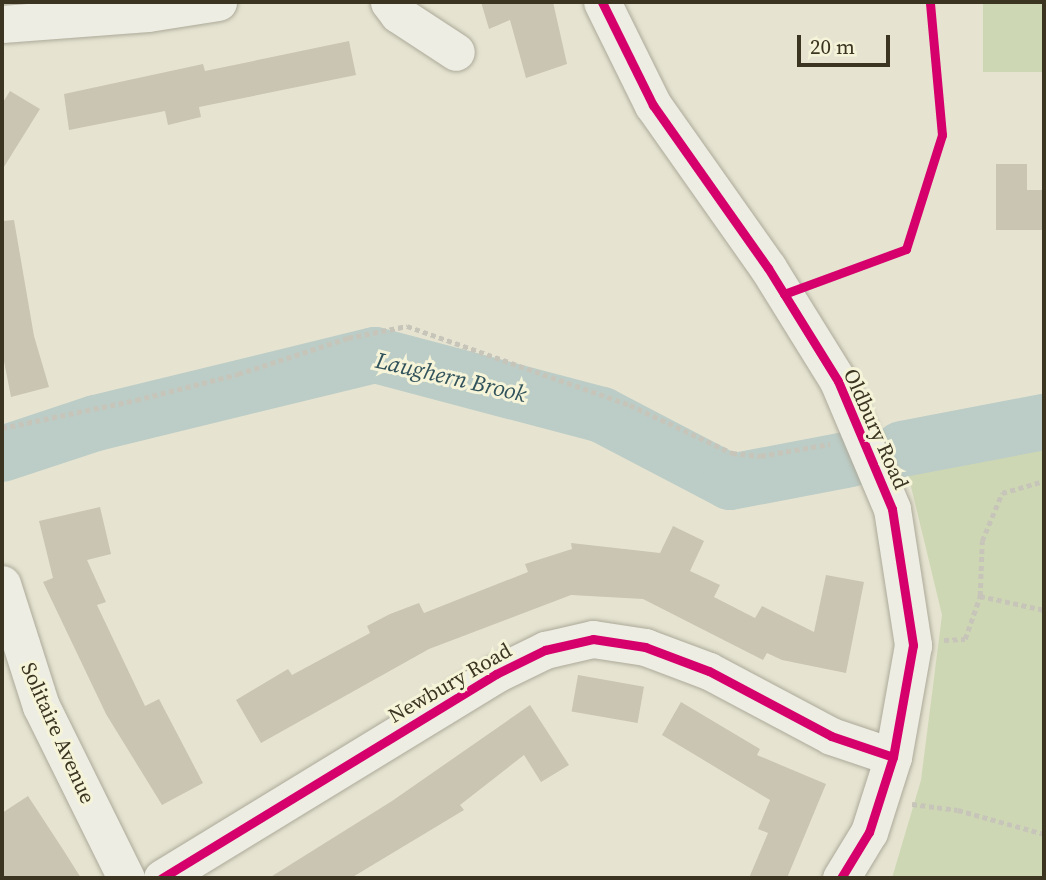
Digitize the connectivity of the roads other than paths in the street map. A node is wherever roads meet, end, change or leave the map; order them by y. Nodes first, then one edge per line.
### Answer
1 (218, 2) edge
2 (389, 2) edge
3 (602, 2) edge
4 (2, 24) edge
5 (456, 52) dead end
6 (3, 599) edge
7 (893, 757) junction
8 (126, 878) edge
9 (162, 878) edge
10 (841, 878) edge

1 - 4 street
2 - 5 street
3 - 7 street, Oldbury Road
6 - 8 street, Solitaire Avenue
7 - 9 street, Newbury Road
7 - 10 street, Oldbury Road

